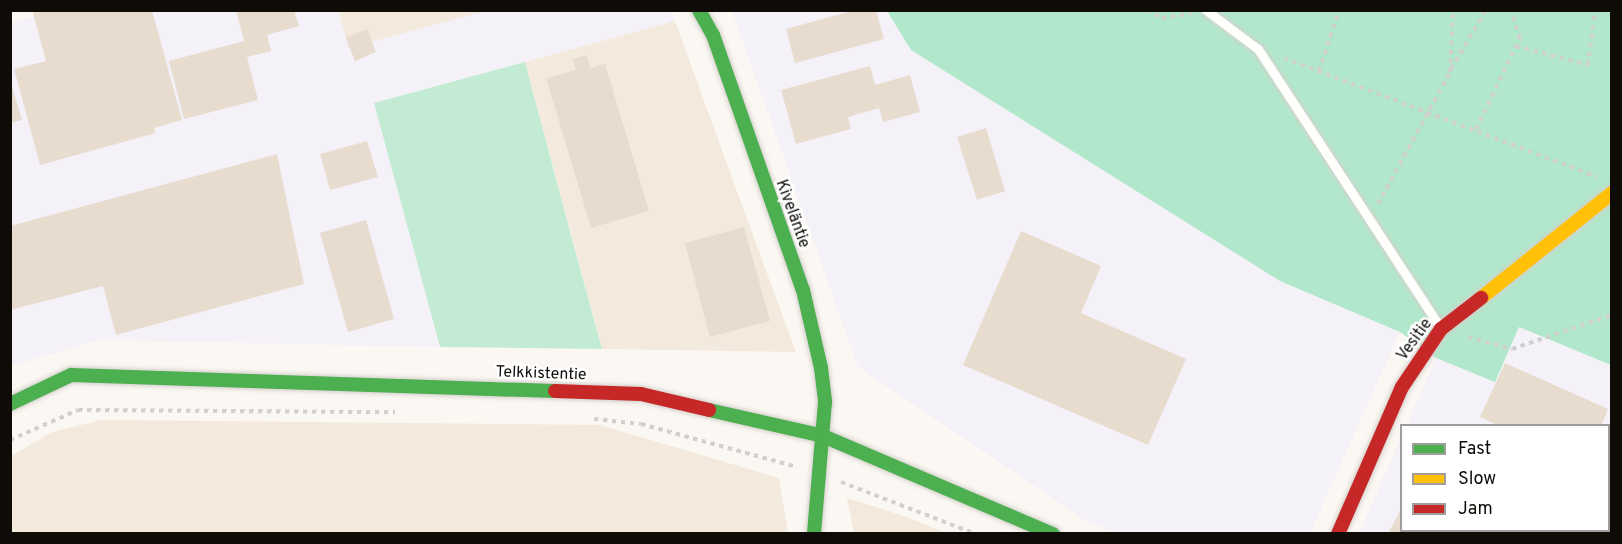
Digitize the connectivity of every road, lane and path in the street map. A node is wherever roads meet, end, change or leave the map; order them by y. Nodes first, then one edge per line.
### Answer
1 (699, 10) edge
2 (1147, 10) edge
3 (1205, 10) edge
4 (1340, 10) edge
5 (1453, 10) edge
6 (1486, 10) edge
7 (1512, 10) edge
8 (1595, 10) edge
9 (1516, 46) junction
10 (1258, 49) junction
11 (1319, 71) junction
12 (1450, 72) junction
13 (1432, 111) junction
14 (1476, 129) junction
15 (1601, 178) dead end
16 (1611, 193) edge
17 (1369, 219) junction
18 (1611, 315) edge
19 (1441, 329) junction
20 (10, 404) edge
21 (406, 412) dead end
22 (582, 418) dead end
23 (823, 436) junction
24 (10, 440) edge
25 (815, 472) junction
26 (814, 534) edge
27 (976, 534) edge
28 (1053, 534) edge
29 (1338, 534) edge

1 - 23 street, Kiveläntie
2 - 3 path
3 - 10 lane
4 - 11 path
5 - 12 path
6 - 12 path
7 - 9 path
8 - 9 path
9 - 14 path
10 - 11 path
10 - 17 lane
11 - 13 path
12 - 13 path
13 - 14 path
13 - 17 path
14 - 15 path
16 - 19 street, Vesitie
17 - 19 lane
18 - 19 path
19 - 29 street, Vesitie
20 - 23 street, Telkkistentie
21 - 24 path
22 - 25 path
23 - 25 street, Kiveläntie
23 - 28 street, Telkkistentie
25 - 26 street, Kiveläntie
25 - 27 path

